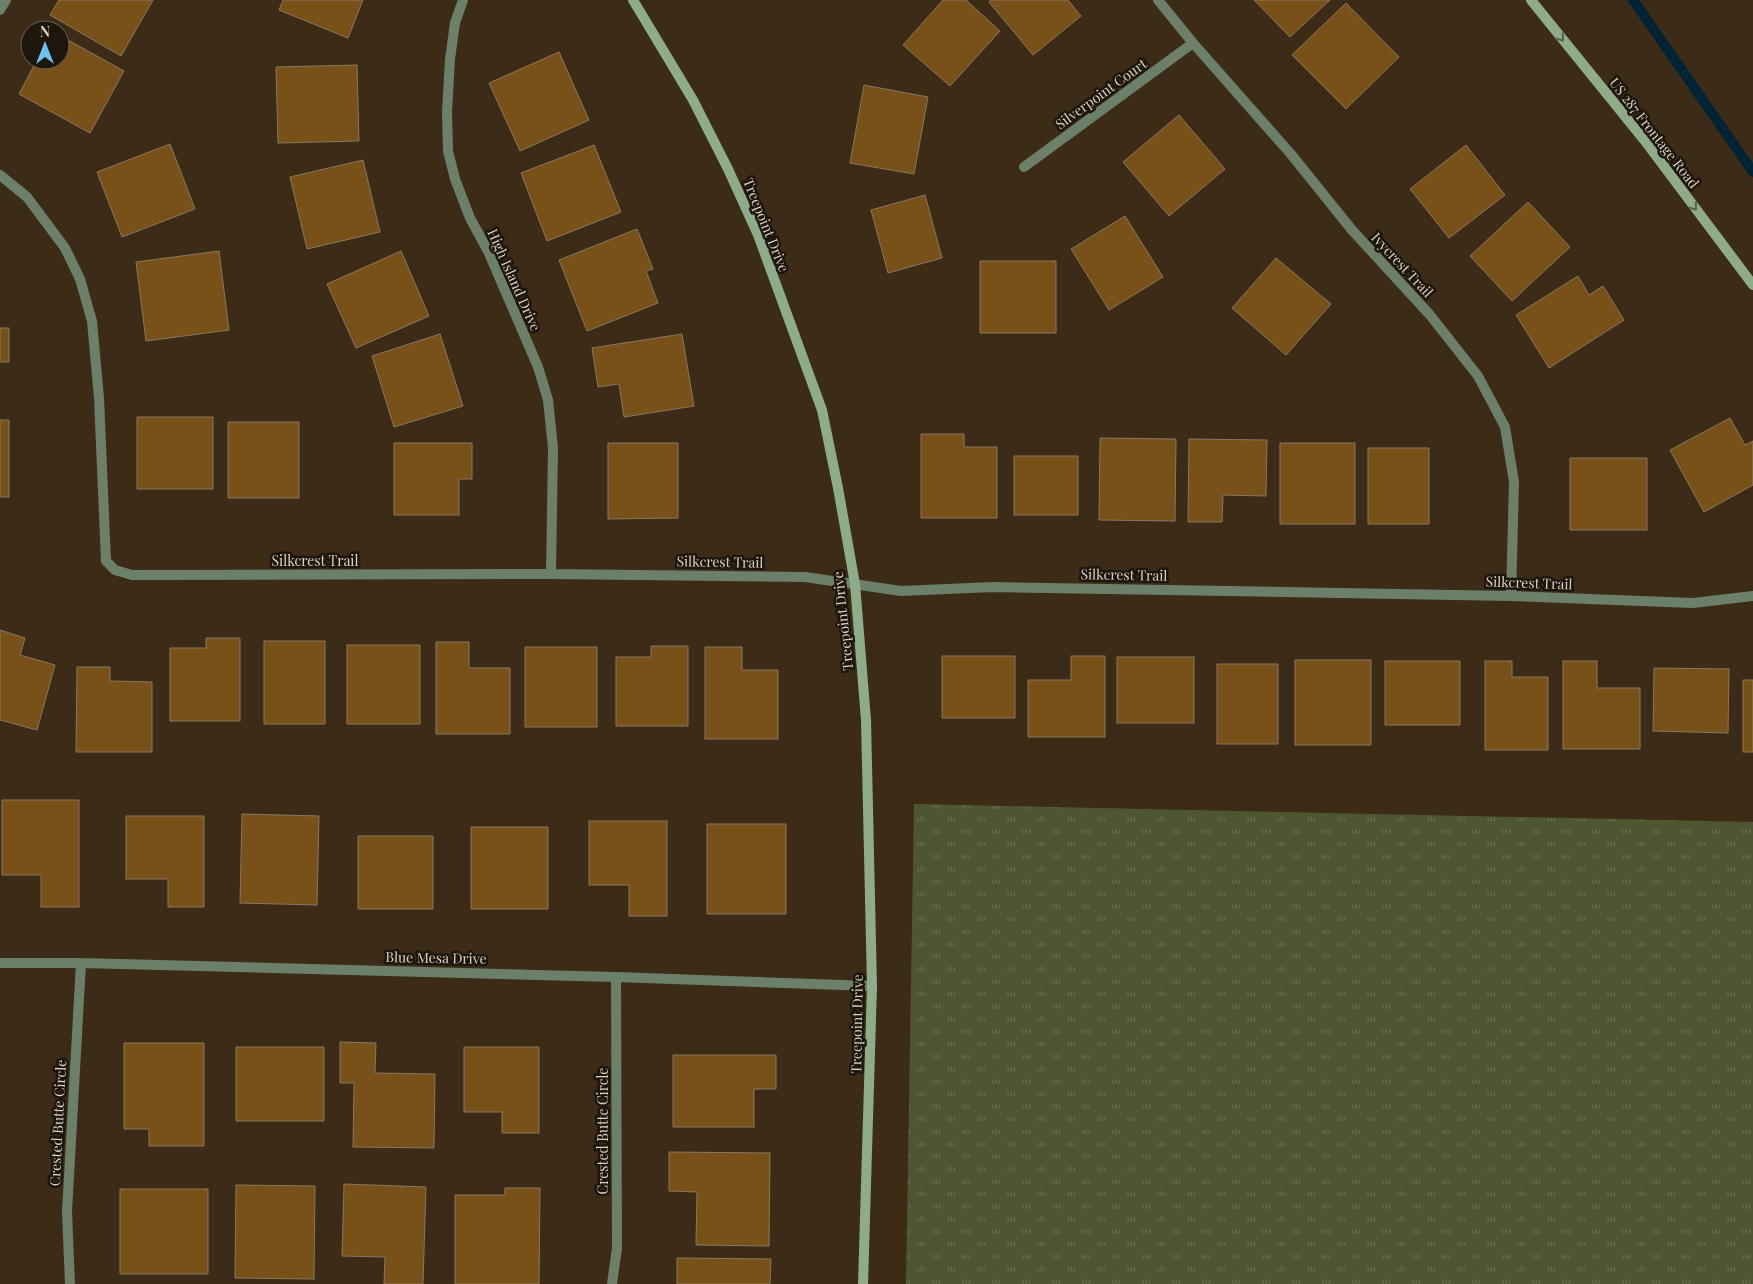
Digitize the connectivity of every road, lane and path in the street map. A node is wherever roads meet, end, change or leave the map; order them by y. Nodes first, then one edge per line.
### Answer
1 (6, 0) edge
2 (463, 0) edge
3 (633, 0) edge
4 (1158, 0) edge
5 (1531, 0) edge
6 (0, 10) edge
7 (1193, 43) junction
8 (1024, 168) dead end
9 (0, 174) edge
10 (1753, 285) edge
11 (551, 574) junction
12 (854, 584) junction
13 (1512, 596) junction
14 (1753, 596) edge
15 (0, 963) edge
16 (81, 963) junction
17 (616, 977) junction
18 (872, 986) junction
19 (70, 1284) edge
20 (612, 1284) edge
21 (864, 1284) edge

1 - 6 street
2 - 11 street, High Island Drive
3 - 12 street, Treepoint Drive
4 - 7 street, Ivycrest Trail
5 -> 10 street, US 287 Frontage Road
7 - 8 street, Silverpoint Court
7 - 13 street, Ivycrest Trail
9 - 11 street, Silkcrest Trail
11 - 12 street, Silkcrest Trail
12 - 13 street, Silkcrest Trail
12 - 18 street, Treepoint Drive
13 - 14 street, Silkcrest Trail
15 - 16 street, Blue Mesa Drive
16 - 17 street, Blue Mesa Drive
16 - 19 street, Crested Butte Circle
17 - 18 street, Blue Mesa Drive
17 - 20 street, Crested Butte Circle
18 - 21 street, Treepoint Drive

